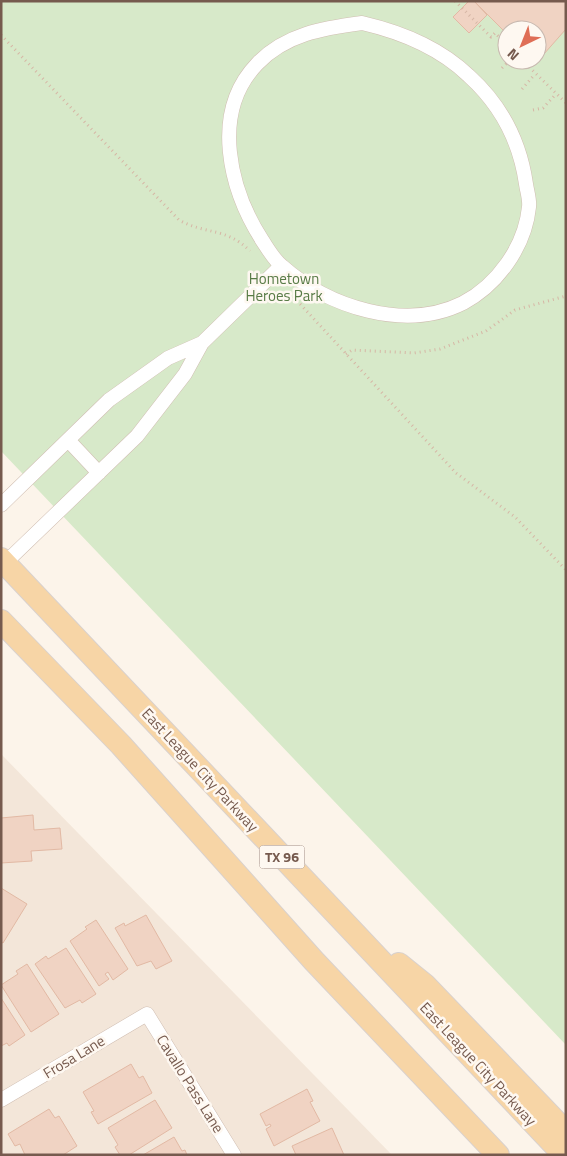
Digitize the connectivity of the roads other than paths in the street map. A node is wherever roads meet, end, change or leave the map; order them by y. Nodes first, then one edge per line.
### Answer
1 (281, 266) junction
2 (202, 343) junction
3 (68, 440) junction
4 (99, 473) junction
5 (1, 505) edge
6 (3, 563) edge
7 (1, 621) edge
8 (328, 905) junction
9 (147, 1014) joint
10 (1, 1100) edge
11 (566, 1132) edge
12 (234, 1155) edge
13 (498, 1155) edge
14 (564, 1155) edge

1 - 1 street
1 - 2 street
2 - 3 street
2 - 4 street
3 - 4 street
3 - 5 street
4 - 6 street
6 - 8 main road, East League City Parkway / TX 96
7 - 13 main road, TX 96
8 - 11 main road
8 - 14 main road, East League City Parkway / TX 96
9 - 10 street, Frosa Lane
9 - 12 street, Cavallo Pass Lane

